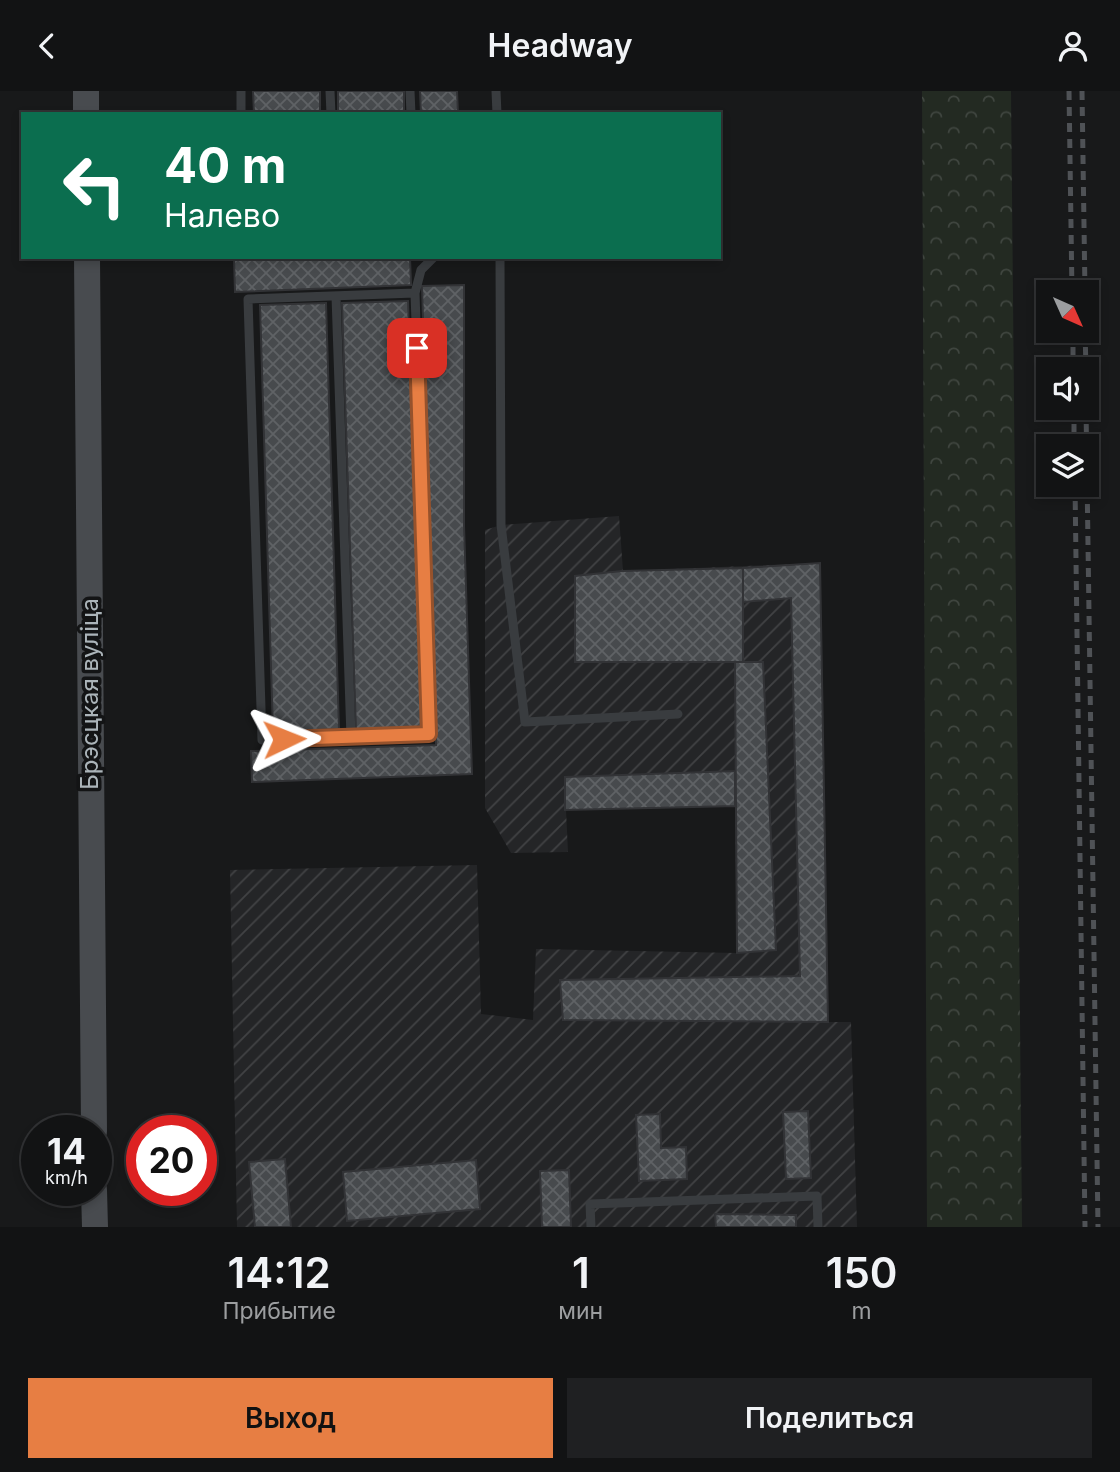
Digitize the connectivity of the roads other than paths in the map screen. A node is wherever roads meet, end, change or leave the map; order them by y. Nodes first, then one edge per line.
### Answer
1 (86, 91) edge
2 (241, 91) edge
3 (330, 91) edge
4 (410, 91) edge
5 (496, 91) edge
6 (86, 112) edge
7 (241, 112) edge
8 (331, 112) edge
9 (411, 112) edge
10 (497, 112) edge
11 (87, 259) edge
12 (432, 259) edge
13 (499, 259) edge
14 (415, 293) junction
15 (336, 296) junction
16 (678, 714) dead end
17 (351, 737) junction
18 (94, 1115) edge
19 (94, 1206) edge
20 (94, 1227) edge
21 (591, 1227) edge
22 (818, 1227) edge

1 - 6 main road
2 - 7 lane
3 - 8 lane
4 - 9 lane
5 - 10 lane
11 - 18 main road, Брэсцкая вуліца
12 - 14 lane
13 - 16 lane
14 - 15 lane
14 - 17 lane
15 - 17 lane
15 - 17 lane
19 - 20 main road
21 - 22 lane

